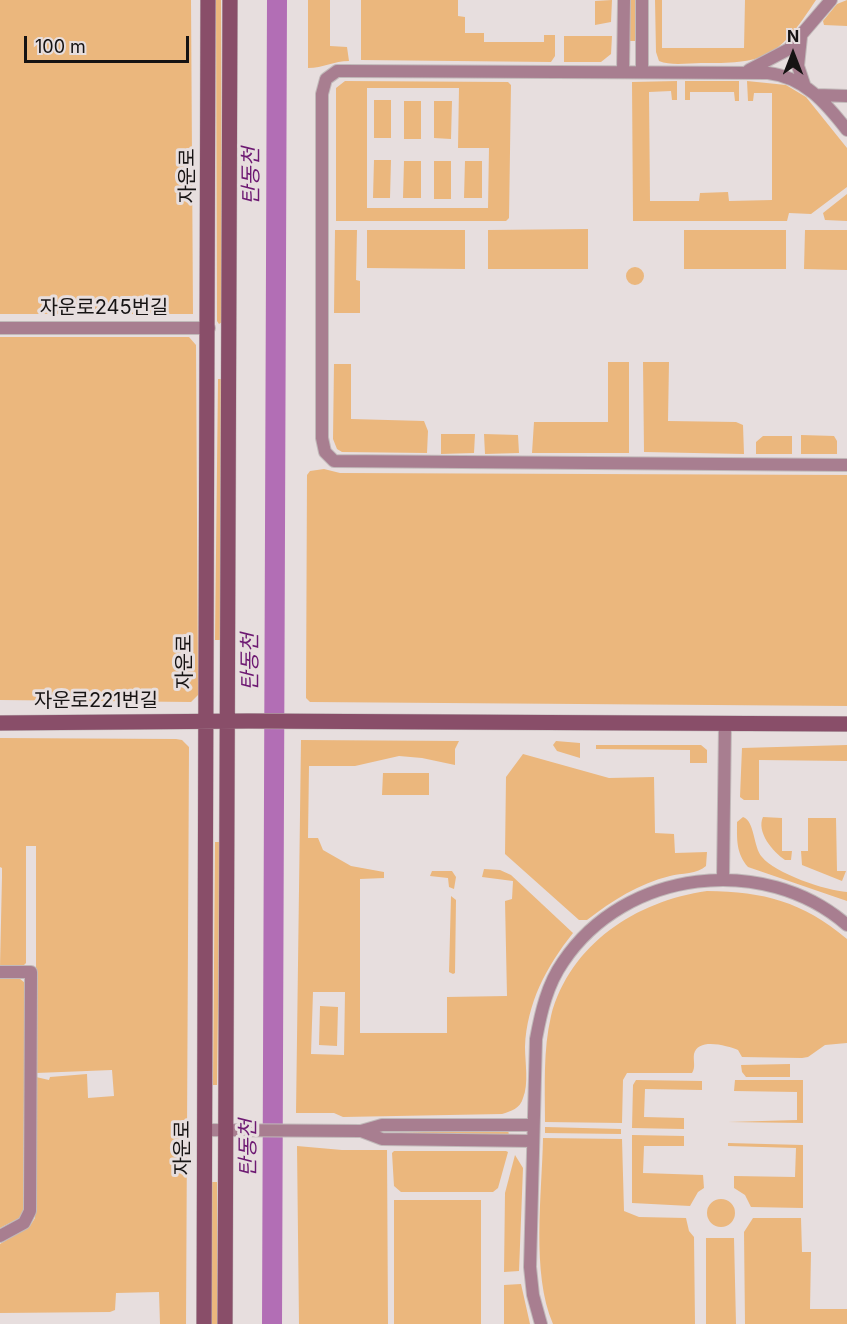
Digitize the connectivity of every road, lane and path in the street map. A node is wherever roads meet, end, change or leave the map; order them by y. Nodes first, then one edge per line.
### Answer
1 (208, 0) edge
2 (230, 0) edge
3 (624, 0) edge
4 (642, 0) edge
5 (831, 0) edge
6 (801, 37) junction
7 (623, 72) junction
8 (642, 72) junction
9 (743, 72) junction
10 (805, 87) junction
11 (817, 95) junction
12 (842, 96) edge
13 (831, 110) junction
14 (847, 130) edge
15 (0, 328) edge
16 (209, 328) junction
17 (847, 465) edge
18 (206, 721) junction
19 (227, 721) junction
20 (0, 723) edge
21 (725, 724) junction
22 (847, 724) edge
23 (723, 879) junction
24 (847, 925) edge
25 (0, 972) edge
26 (533, 1125) junction
27 (204, 1130) junction
28 (226, 1130) junction
29 (361, 1131) junction
30 (533, 1141) junction
31 (0, 1236) edge
32 (204, 1324) edge
33 (225, 1324) edge
34 (541, 1324) edge

1 - 16 street, 자운로
2 - 19 street
3 - 7 street
4 - 8 street
5 - 6 street
6 - 9 street
6 - 10 street
7 - 8 street
7 - 17 street
8 - 9 street
9 - 10 street
10 - 11 street
11 - 12 street
11 - 13 street
12 - 13 street
13 - 14 street
15 - 16 street, 자운로245번길
16 - 18 street, 자운로
18 - 19 street, 자운로221번길
18 - 20 street, 자운로221번길
18 - 27 street, 자운로
19 - 21 street, 자운로221번길
19 - 28 street
21 - 22 street, 자운로221번길
21 - 23 street
23 - 24 street
23 - 26 street
25 - 31 street
26 - 29 street
26 - 30 street
27 - 28 street
27 - 32 street, 자운로
28 - 29 street
28 - 33 street
29 - 30 street
30 - 34 street

